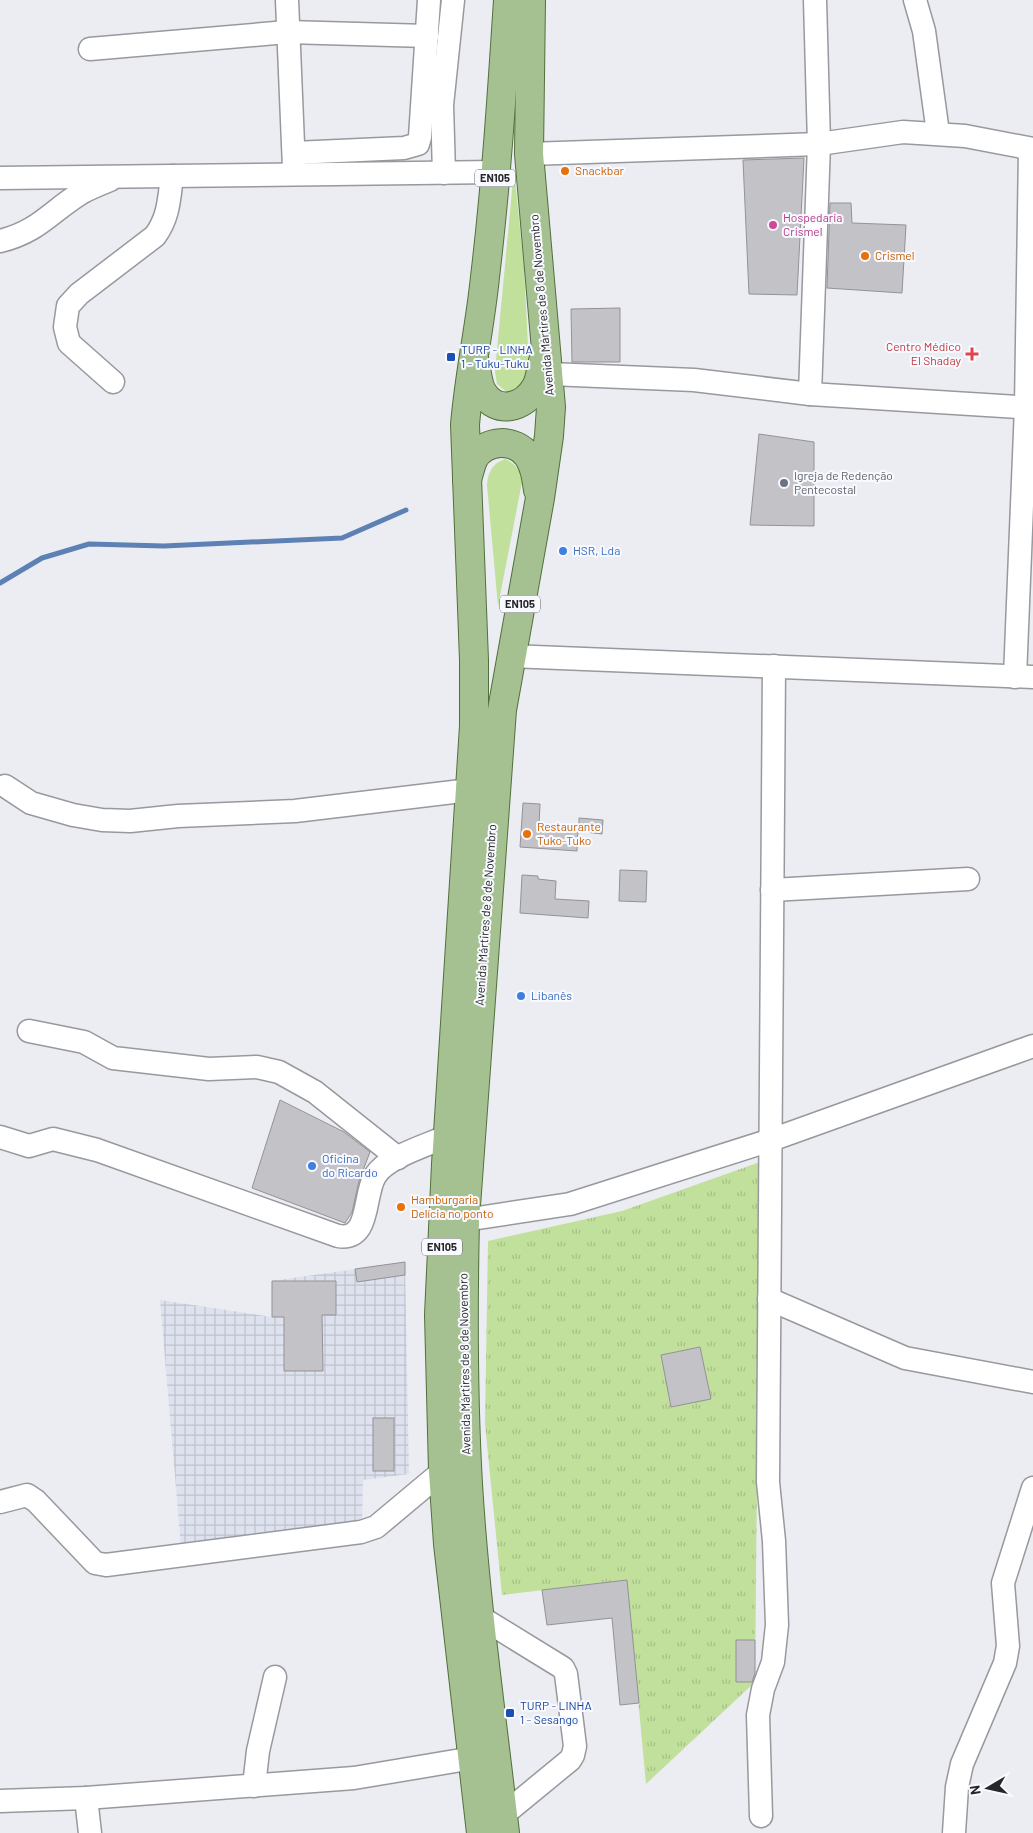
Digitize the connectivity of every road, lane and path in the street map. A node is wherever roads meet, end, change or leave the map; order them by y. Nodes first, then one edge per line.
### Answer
1 (287, 0) edge
2 (429, 0) edge
3 (453, 0) edge
4 (508, 0) edge
5 (531, 0) edge
6 (815, 0) edge
7 (915, 0) edge
8 (287, 32) junction
9 (427, 36) junction
10 (90, 50) dead end
11 (938, 133) junction
12 (819, 144) junction
13 (1031, 149) edge
14 (294, 153) junction
15 (530, 154) junction
16 (496, 172) junction
17 (444, 173) junction
18 (118, 176) junction
19 (172, 176) junction
20 (294, 176) junction
21 (0, 178) edge
22 (0, 241) edge
23 (546, 346) junction
24 (472, 355) junction
25 (550, 374) junction
26 (113, 382) dead end
27 (810, 394) junction
28 (1030, 408) edge
29 (466, 483) junction
30 (540, 498) junction
31 (510, 656) junction
32 (774, 666) junction
33 (1024, 677) edge
34 (5, 786) dead end
35 (470, 790) junction
36 (968, 879) dead end
37 (772, 890) junction
38 (29, 1031) dead end
39 (1033, 1046) edge
40 (448, 1136) junction
41 (0, 1137) edge
42 (771, 1140) junction
43 (398, 1158) junction
44 (465, 1220) junction
45 (769, 1299) junction
46 (1033, 1382) edge
47 (443, 1471) junction
48 (1033, 1488) edge
49 (0, 1502) edge
50 (480, 1617) junction
51 (275, 1677) dead end
52 (473, 1758) junction
53 (254, 1786) junction
54 (86, 1798) junction
55 (0, 1799) edge
56 (761, 1816) dead end
57 (504, 1824) edge
58 (90, 1833) edge
59 (482, 1833) edge
60 (954, 1833) edge

1 - 8 street
2 - 9 street
3 - 17 street
4 - 16 main road, Avenida Mártires de 8 de Novembro / EN105
5 - 15 main road, Avenida Mártires de 8 de Novembro / EN105
6 - 12 street
7 - 11 street
8 - 9 street
8 - 10 street
8 - 14 street
9 - 14 street
11 - 12 street
11 - 13 street
12 - 15 street
12 - 27 street
13 - 28 street
14 - 20 street
15 - 23 main road, Avenida Mártires de 8 de Novembro / EN105
16 - 17 street
16 - 24 main road, Avenida Mártires de 8 de Novembro / EN105
17 - 20 street
18 - 19 street
18 - 21 street
18 - 22 street
19 - 20 street
19 - 26 street
23 - 24 main road
23 - 25 main road, Avenida Mártires de 8 de Novembro / EN105
24 - 29 main road, Avenida Mártires de 8 de Novembro / EN105
25 - 27 street
25 - 30 main road, Avenida Mártires de 8 de Novembro / EN105
27 - 28 street
28 - 33 street
29 - 30 main road
29 - 35 main road, Avenida Mártires de 8 de Novembro / EN105
30 - 31 main road, Avenida Mártires de 8 de Novembro / EN105
31 - 32 street
31 - 44 main road, Avenida Mártires de 8 de Novembro / EN105
32 - 33 street
32 - 37 street
34 - 35 street
35 - 40 main road, Avenida Mártires de 8 de Novembro / EN105
36 - 37 street
37 - 42 street
38 - 43 street
39 - 42 street
40 - 43 street
40 - 47 main road, Avenida Mártires de 8 de Novembro / EN105
41 - 43 street
42 - 44 street
42 - 45 street
44 - 50 main road, Avenida Mártires de 8 de Novembro / EN105
45 - 46 street
45 - 56 street
47 - 49 street
47 - 52 main road, Avenida Mártires de 8 de Novembro / EN105
48 - 60 street
50 - 57 main road, Avenida Mártires de 8 de Novembro / EN105
50 - 57 street
51 - 53 street
52 - 53 street
52 - 59 main road, Avenida Mártires de 8 de Novembro / EN105
53 - 54 street
54 - 55 street
54 - 58 street

